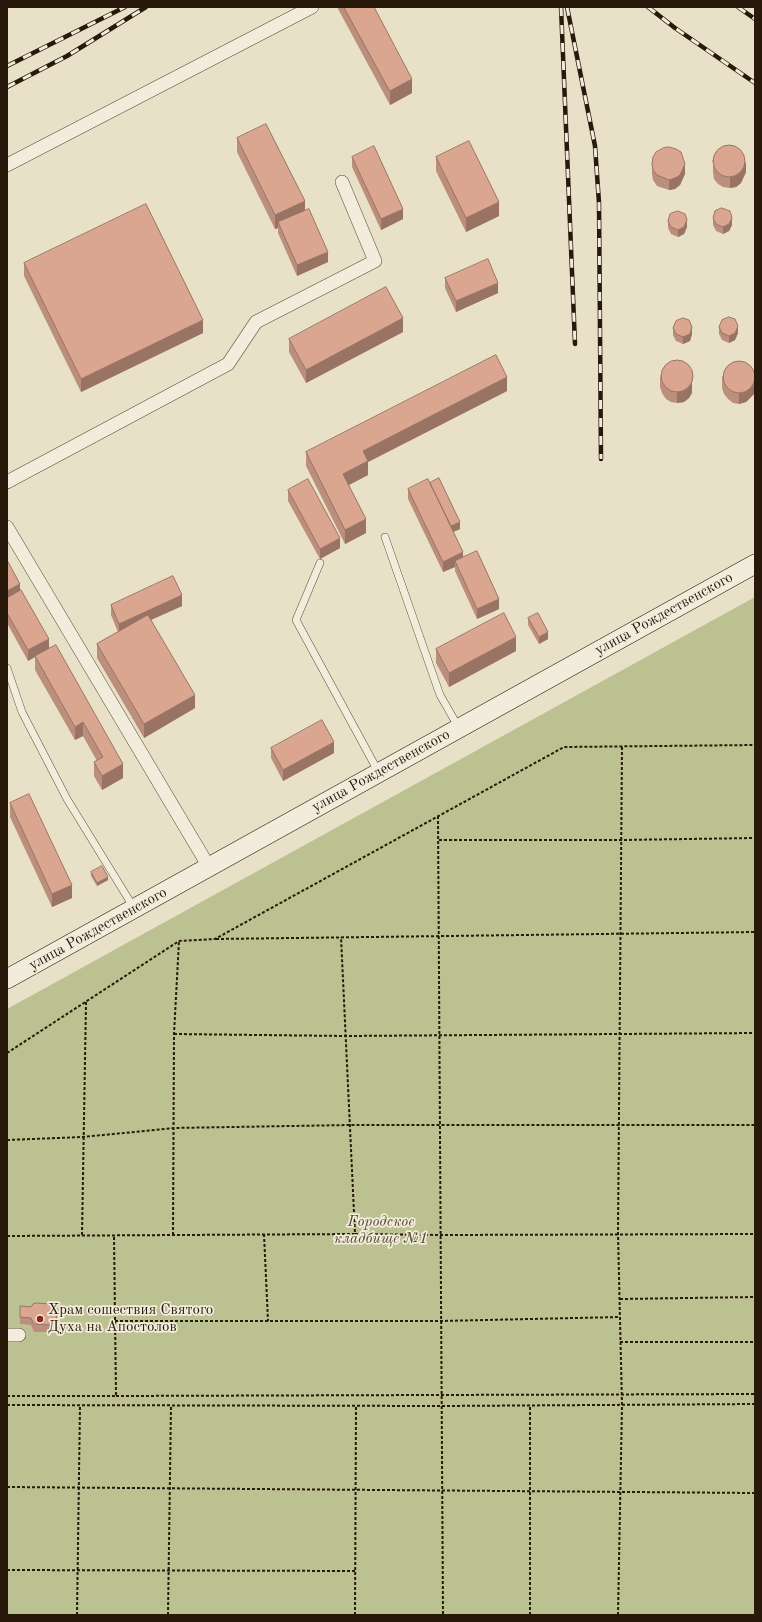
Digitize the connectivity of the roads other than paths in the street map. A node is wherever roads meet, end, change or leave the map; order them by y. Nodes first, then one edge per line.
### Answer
1 (312, 7) edge
2 (7, 165) edge
3 (342, 182) dead end
4 (7, 482) edge
5 (7, 527) edge
6 (385, 536) dead end
7 (320, 562) dead end
8 (755, 564) edge
9 (7, 668) edge
10 (459, 728) junction
11 (379, 773) junction
12 (209, 867) junction
13 (135, 908) junction
14 (7, 979) edge

1 - 2 street
3 - 4 street
5 - 12 street
6 - 10 lane
7 - 11 lane
8 - 10 main road, улица Рождественского
9 - 13 lane
10 - 11 main road, улица Рождественского
11 - 12 main road, улица Рождественского
12 - 13 main road, улица Рождественского
13 - 14 main road, улица Рождественского

